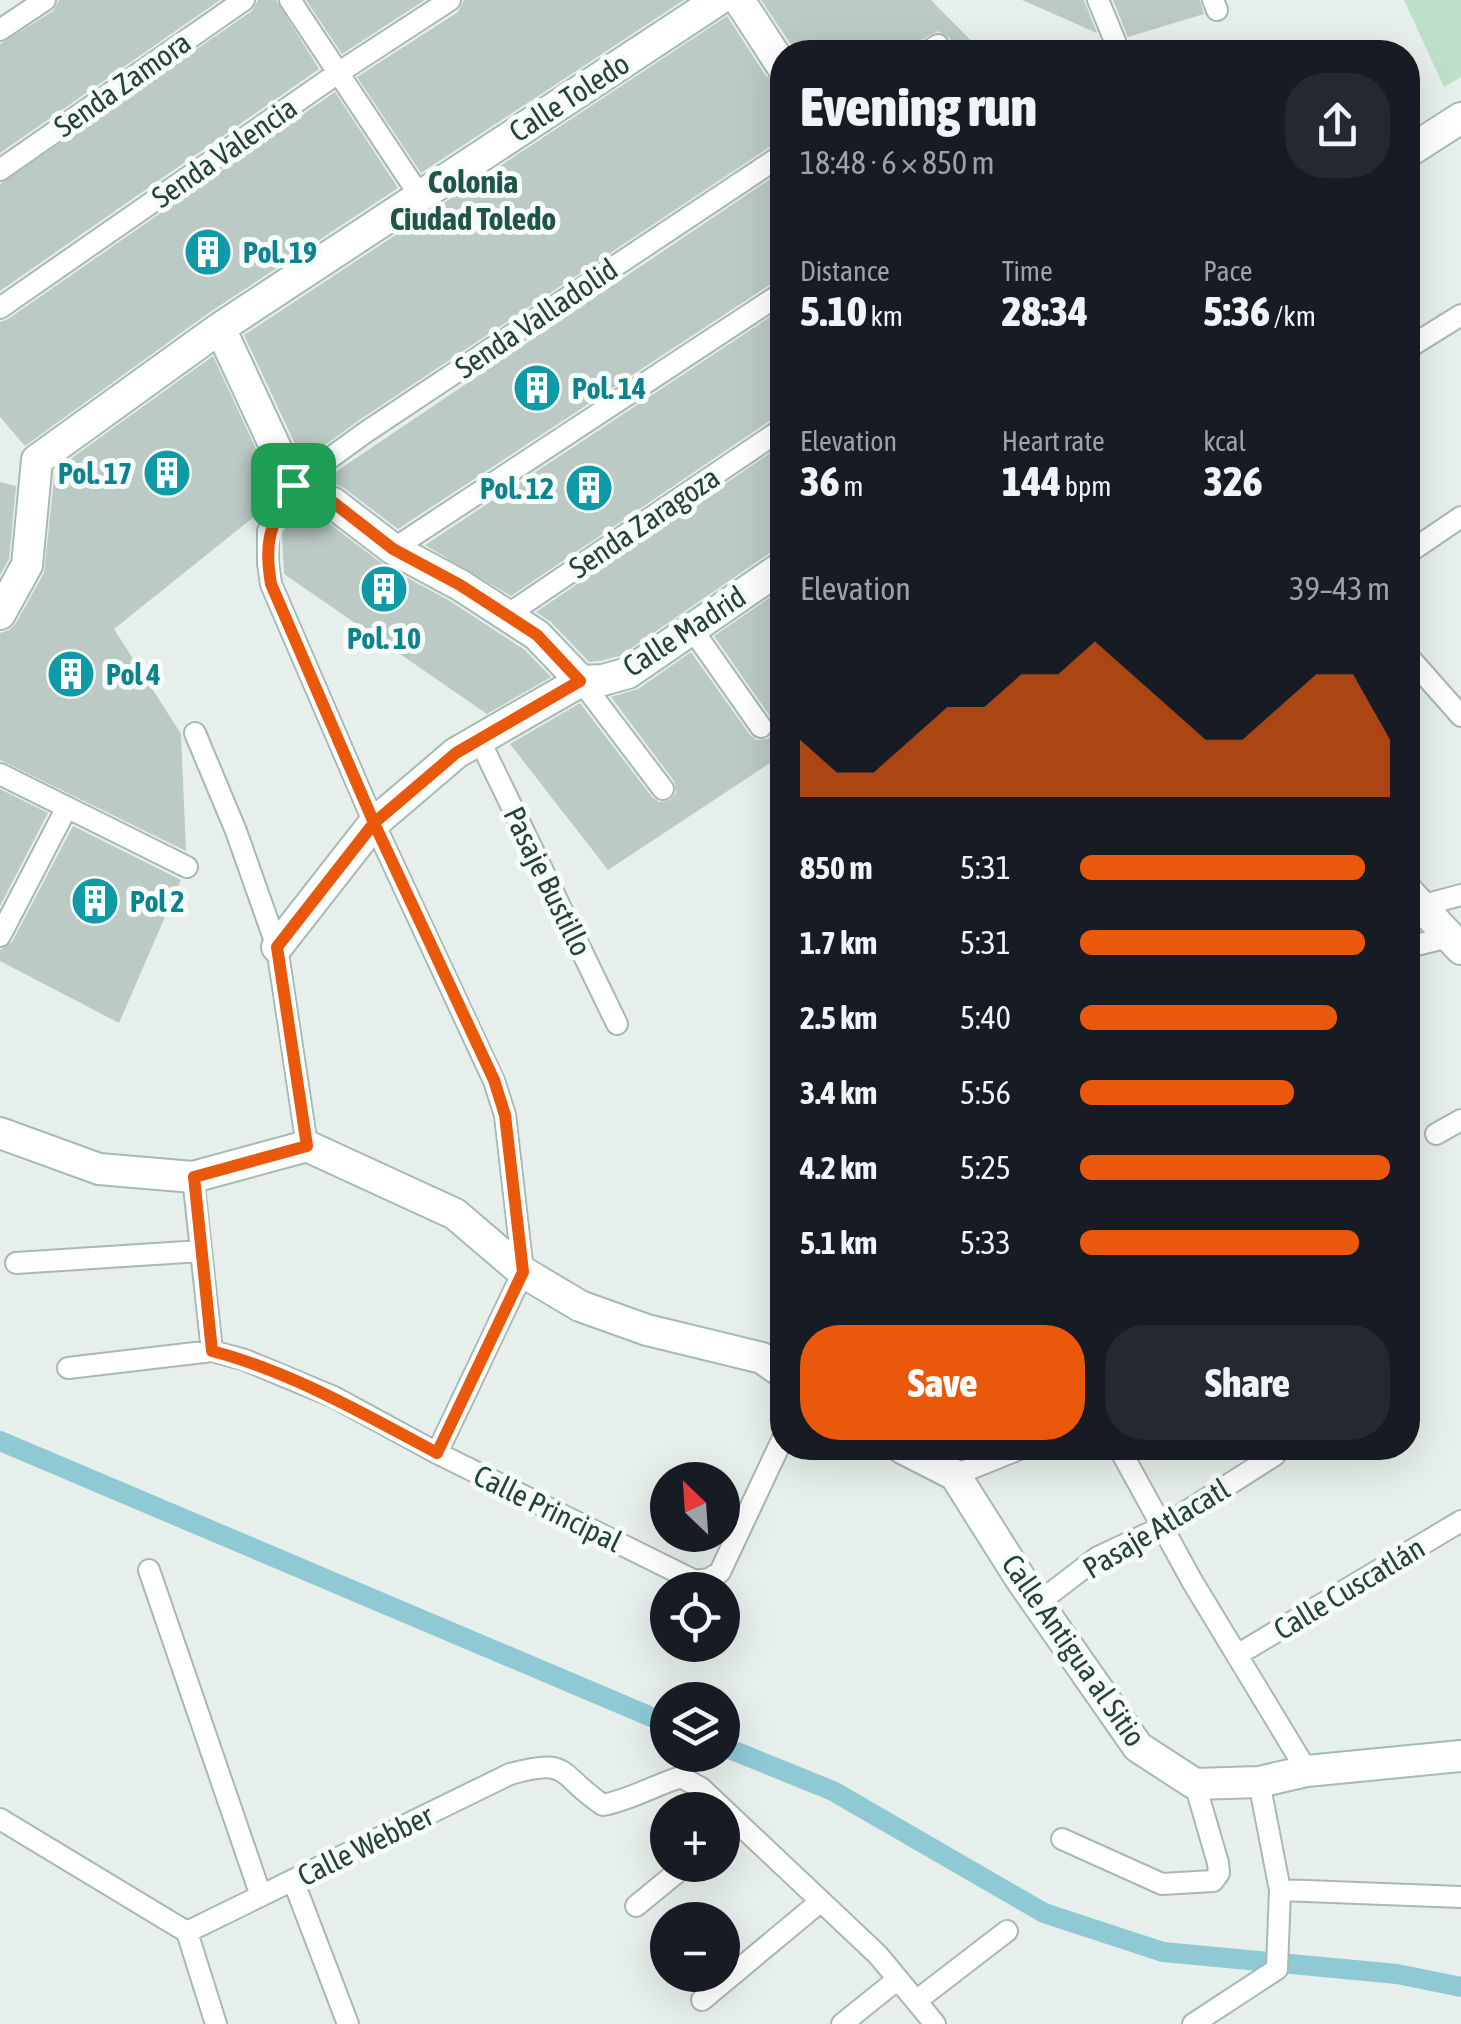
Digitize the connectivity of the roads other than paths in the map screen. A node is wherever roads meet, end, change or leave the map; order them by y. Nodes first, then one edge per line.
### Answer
1 (44, 0) edge
2 (244, 0) edge
3 (290, 0) edge
4 (450, 0) edge
5 (718, 0) edge
6 (738, 0) edge
7 (1098, 0) edge
8 (0, 30) edge
9 (1114, 40) edge
10 (770, 48) edge
11 (338, 73) junction
12 (1461, 118) edge
13 (1420, 144) edge
14 (770, 162) edge
15 (0, 170) edge
16 (420, 196) junction
17 (770, 301) edge
18 (0, 308) edge
19 (1461, 315) edge
20 (220, 328) junction
21 (1420, 341) edge
22 (770, 437) edge
23 (293, 485) junction
24 (1461, 518) edge
25 (1420, 545) edge
26 (393, 549) junction
27 (770, 576) edge
28 (0, 614) edge
29 (507, 615) junction
30 (692, 629) junction
31 (1420, 670) edge
32 (580, 681) junction
33 (1461, 716) edge
34 (761, 727) dead end
35 (195, 732) dead end
36 (479, 739) junction
37 (0, 774) edge
38 (662, 789) dead end
39 (68, 807) junction
40 (374, 823) junction
41 (187, 867) dead end
42 (1461, 895) edge
43 (1420, 898) edge
44 (1420, 905) edge
45 (0, 936) edge
46 (1455, 943) edge
47 (277, 947) junction
48 (1420, 947) edge
49 (617, 1024) dead end
50 (1461, 1120) edge
51 (0, 1133) edge
52 (1436, 1134) dead end
53 (307, 1146) junction
54 (194, 1177) junction
55 (201, 1251) junction
56 (16, 1263) dead end
57 (523, 1272) junction
58 (212, 1351) junction
59 (770, 1364) edge
60 (68, 1368) dead end
61 (437, 1453) junction
62 (773, 1460) edge
63 (925, 1460) edge
64 (994, 1460) edge
65 (1125, 1460) edge
66 (1259, 1460) edge
67 (956, 1476) junction
68 (1162, 1527) junction
69 (1458, 1530) edge
70 (149, 1570) dead end
71 (1038, 1603) junction
72 (1237, 1655) junction
73 (1461, 1756) edge
74 (1306, 1771) junction
75 (1259, 1782) junction
76 (1196, 1784) junction
77 (704, 1792) edge
78 (0, 1819) edge
79 (740, 1836) edge
80 (1062, 1839) dead end
81 (294, 1880) junction
82 (665, 1882) edge
83 (1280, 1890) junction
84 (261, 1896) junction
85 (1461, 1897) edge
86 (821, 1901) junction
87 (636, 1906) dead end
88 (186, 1932) junction
89 (1008, 1932) dead end
90 (898, 1979) junction
91 (702, 2000) dead end
92 (916, 2000) junction
93 (216, 2024) edge
94 (348, 2024) edge
95 (842, 2024) edge
96 (935, 2024) edge
97 (1193, 2024) edge

1 - 8 street
2 - 15 street, Senda Zamora
3 - 11 street
4 - 11 street, Senda Valencia
5 - 16 street, Calle Toledo
6 - 10 street
7 - 9 street
11 - 16 street
11 - 18 street, Senda Valencia
12 - 13 street
14 - 23 street, Senda Valladolid
16 - 20 street, Calle Toledo
17 - 26 street
19 - 21 street
20 - 23 street
20 - 28 street, Calle Toledo
22 - 29 street, Senda Zaragoza
23 - 26 street
23 - 40 street
24 - 25 street
26 - 29 street
27 - 30 street, Calle Madrid
29 - 32 street
30 - 32 street, Calle Madrid
30 - 34 street
31 - 33 street
32 - 36 street, Calle Madrid
32 - 38 street
35 - 47 street
36 - 40 street, Calle Madrid
36 - 49 street, Pasaje Bustillo
37 - 39 street
39 - 41 street
39 - 45 street
40 - 47 street, Calle Madrid
40 - 57 street
42 - 43 street
44 - 46 street
46 - 48 street
47 - 53 street
50 - 52 street
51 - 54 street
53 - 54 street
53 - 57 street
54 - 55 street
55 - 56 street
55 - 58 street
57 - 59 street
57 - 61 street
58 - 60 street, Calle Principal
58 - 61 street, Calle Principal
61 - 62 street, Calle Principal
63 - 67 street, Calle Antigua al Sitio
64 - 67 street
65 - 68 street
66 - 68 street, Pasaje Atlacatl
67 - 71 street, Calle Antigua al Sitio
68 - 71 street, Pasaje Atlacatl
68 - 72 street
69 - 72 street, Calle Cuscatlán
70 - 84 street
71 - 76 street, Calle Antigua al Sitio
72 - 74 street
73 - 74 street
74 - 75 street
75 - 76 street
75 - 83 street
76 - 80 street
77 - 81 street, Calle Webber
78 - 88 street
79 - 86 street
81 - 84 street, Calle Webber
81 - 94 street
82 - 87 street
83 - 85 street
83 - 97 street
84 - 88 street, Calle Webber
86 - 90 street
86 - 91 street
88 - 93 street
89 - 92 street
90 - 92 street
90 - 95 street
92 - 96 street

